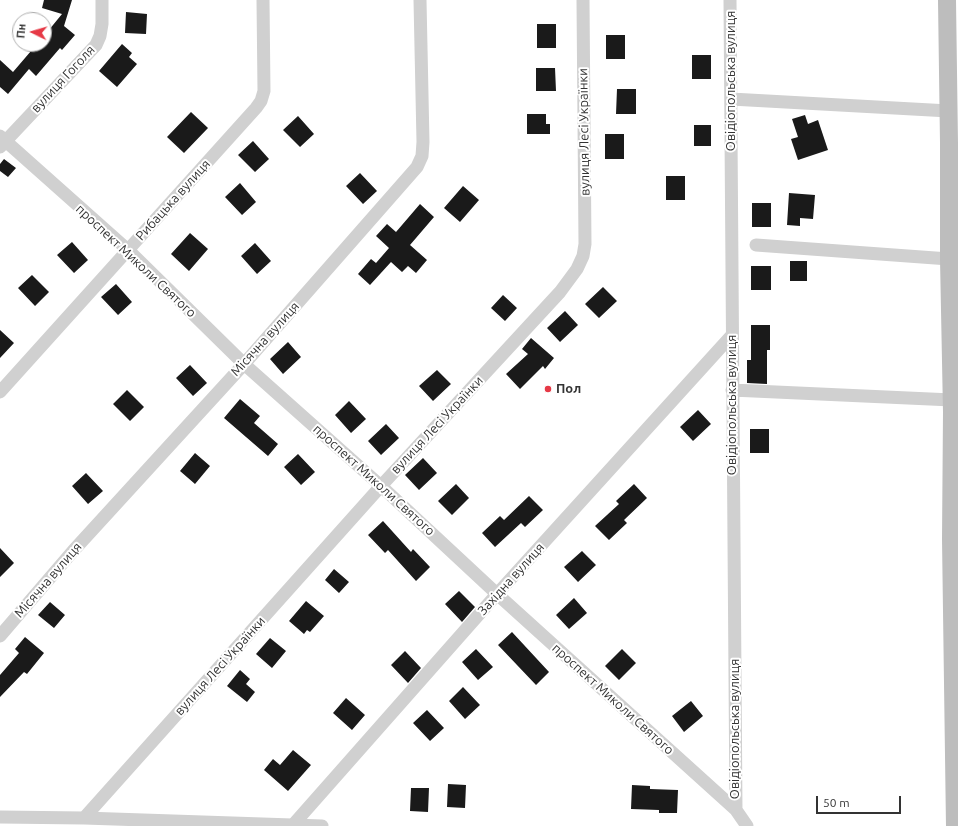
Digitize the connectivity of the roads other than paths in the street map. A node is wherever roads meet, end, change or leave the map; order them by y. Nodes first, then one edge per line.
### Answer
1 (102, 0) edge
2 (263, 0) edge
3 (420, 0) edge
4 (582, 0) edge
5 (730, 0) edge
6 (947, 0) edge
7 (731, 99) junction
8 (949, 111) junction
9 (2, 141) edge
10 (756, 245) dead end
11 (128, 250) junction
12 (949, 259) junction
13 (732, 335) junction
14 (244, 364) junction
15 (732, 390) junction
16 (0, 392) edge
17 (952, 400) junction
18 (381, 486) junction
19 (497, 594) junction
20 (0, 636) edge
21 (736, 810) junction
22 (0, 817) edge
23 (84, 818) junction
24 (292, 825) edge
25 (322, 826) edge
26 (747, 826) edge
27 (955, 826) edge

1 - 9 street, вулиця Гоголя
2 - 11 street, Рибацька вулиця
3 - 14 street, Місячна вулиця
4 - 18 street, вулиця Лесі Українки
5 - 7 street, Овідіопольська вулиця
6 - 8 street
7 - 8 street
7 - 13 street, Овідіопольська вулиця
8 - 12 street
9 - 11 street, проспект Миколи Святого
10 - 12 street
11 - 14 street, проспект Миколи Святого
11 - 16 street, Рибацька вулиця
12 - 17 street
13 - 15 street, Овідіопольська вулиця
13 - 19 street, Західна вулиця
14 - 18 street, проспект Миколи Святого
14 - 20 street, Місячна вулиця
15 - 17 street
15 - 21 street, Овідіопольська вулиця
17 - 27 street
18 - 19 street, проспект Миколи Святого
18 - 23 street, вулиця Лесі Українки
19 - 21 street, проспект Миколи Святого
19 - 24 street, Західна вулиця
21 - 26 street, проспект Миколи Святого
22 - 23 street
23 - 24 street
24 - 25 street

